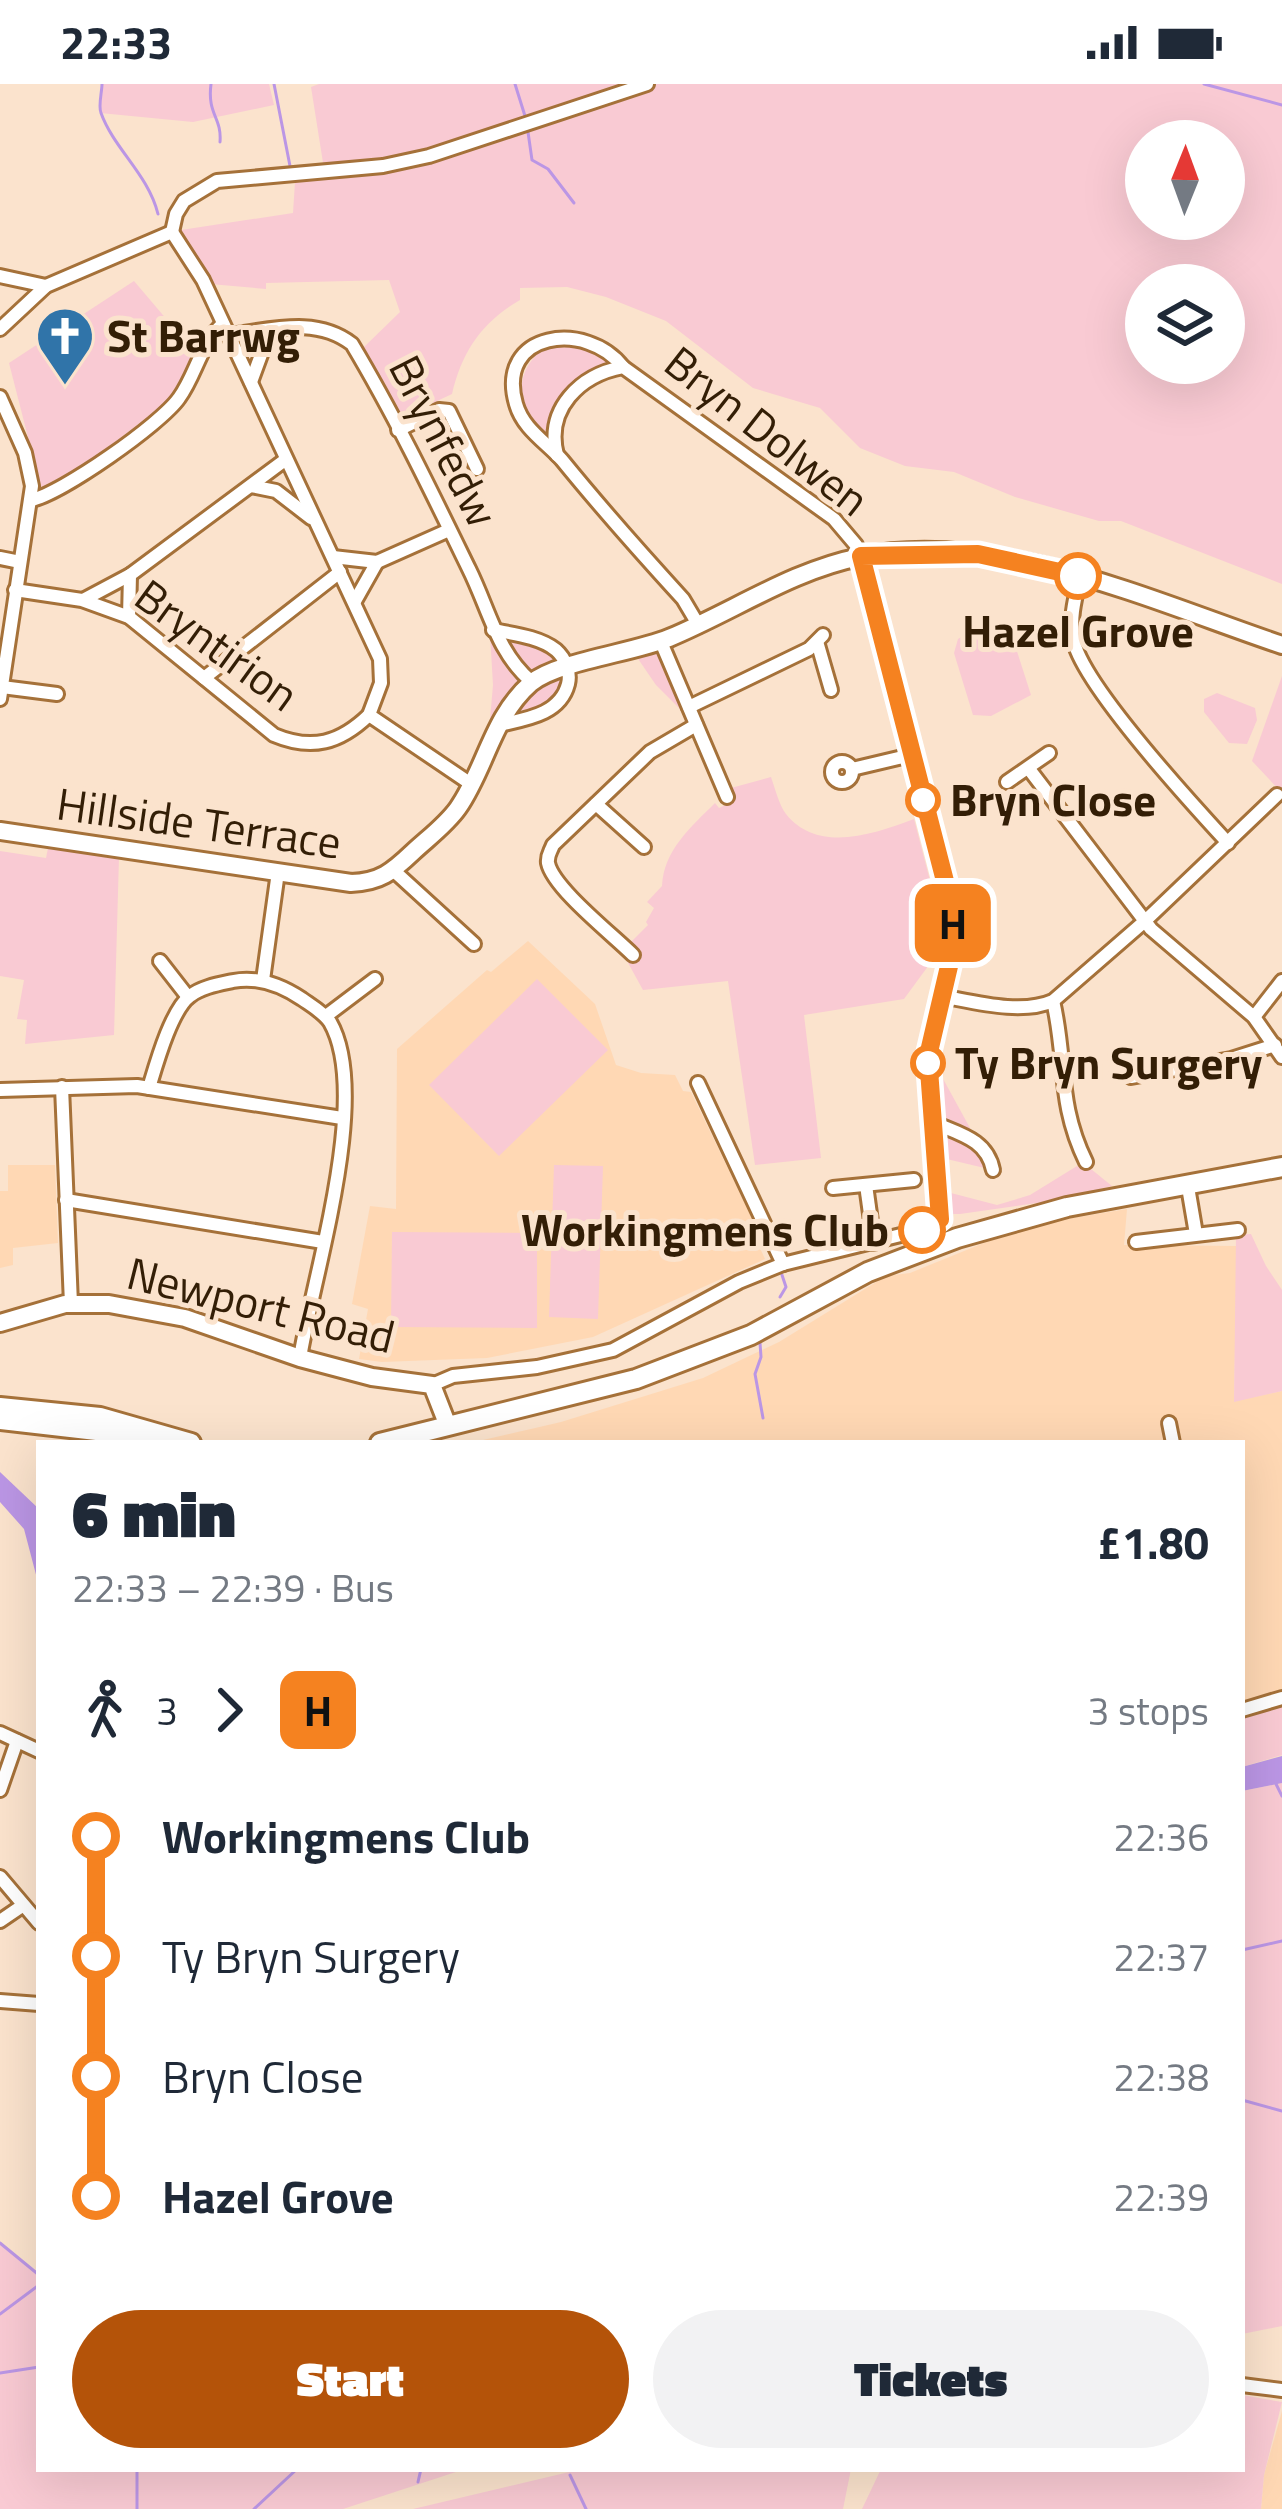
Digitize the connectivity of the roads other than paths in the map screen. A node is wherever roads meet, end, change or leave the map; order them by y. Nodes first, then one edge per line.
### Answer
1 (647, 84) edge
2 (172, 232) junction
3 (0, 276) edge
4 (46, 286) junction
5 (282, 328) junction
6 (0, 329) edge
7 (226, 330) junction
8 (623, 367) junction
9 (251, 383) junction
10 (0, 397) edge
11 (6, 422) edge
12 (398, 430) junction
13 (557, 455) junction
14 (284, 460) junction
15 (472, 466) dead end
16 (250, 486) junction
17 (31, 500) junction
18 (315, 522) junction
19 (449, 530) junction
20 (861, 556) junction
21 (333, 557) junction
22 (0, 558) edge
23 (20, 562) junction
24 (377, 562) junction
25 (340, 572) junction
26 (130, 575) junction
27 (1080, 577) junction
28 (15, 590) junction
29 (82, 600) junction
30 (355, 601) junction
31 (128, 617) junction
32 (699, 626) junction
33 (493, 630) junction
34 (661, 642) junction
35 (1282, 645) edge
36 (567, 668) junction
37 (204, 678) junction
38 (532, 682) junction
39 (831, 690) dead end
40 (1, 693) edge
41 (57, 694) dead end
42 (689, 707) junction
43 (369, 715) junction
44 (499, 725) junction
45 (696, 725) junction
46 (1049, 753) dead end
47 (911, 755) junction
48 (852, 769) dead end
49 (1029, 769) junction
50 (1006, 782) dead end
51 (471, 784) junction
52 (1277, 795) dead end
53 (727, 797) dead end
54 (596, 804) junction
55 (0, 831) edge
56 (1228, 842) junction
57 (644, 847) dead end
58 (393, 870) junction
59 (278, 872) junction
60 (1144, 921) junction
61 (474, 944) dead end
62 (633, 955) dead end
63 (160, 961) dead end
64 (375, 979) dead end
65 (263, 980) junction
66 (1282, 981) edge
67 (941, 996) junction
68 (188, 997) junction
69 (1053, 1001) junction
70 (326, 1016) junction
71 (1254, 1017) junction
72 (1279, 1051) edge
73 (1131, 1077) dead end
74 (698, 1083) dead end
75 (62, 1087) junction
76 (149, 1088) junction
77 (0, 1090) edge
78 (342, 1118) junction
79 (932, 1122) junction
80 (1086, 1162) dead end
81 (1282, 1167) edge
82 (993, 1170) dead end
83 (914, 1180) dead end
84 (866, 1185) junction
85 (1187, 1187) junction
86 (833, 1188) dead end
87 (66, 1201) junction
88 (1238, 1230) dead end
89 (1196, 1234) junction
90 (323, 1242) junction
91 (1136, 1242) dead end
92 (874, 1243) junction
93 (784, 1264) junction
94 (70, 1304) junction
95 (0, 1323) edge
96 (300, 1358) junction
97 (433, 1384) junction
98 (0, 1407) edge
99 (0, 1420) edge
100 (1169, 1423) dead end
101 (448, 1426) junction
102 (160, 1440) edge
103 (180, 1440) edge
104 (405, 1440) edge
105 (1173, 1440) edge
106 (1282, 1698) edge
107 (1245, 1705) edge
108 (0, 1733) edge
109 (17, 1741) junction
110 (36, 1750) edge
111 (0, 1790) edge
112 (0, 1877) edge
113 (22, 1906) junction
114 (36, 1920) edge
115 (0, 1921) edge
116 (0, 2001) edge
117 (36, 2004) edge
118 (1245, 2385) edge
119 (1282, 2390) edge

1 - 2 street
2 - 4 street
2 - 7 street
3 - 4 street
4 - 6 street
5 - 7 street, Brynfedw
5 - 9 street
5 - 12 street, Brynfedw
7 - 9 street
7 - 17 street
8 - 13 street, Bryn Dolwen
8 - 13 street, Bryn Dolwen
8 - 20 street, Bryn Dolwen
9 - 14 street
10 - 11 street
11 - 17 street
12 - 15 street
12 - 19 street, Brynfedw
13 - 32 street, Bryn Dolwen
14 - 16 street
14 - 18 street
16 - 18 street
16 - 26 street
17 - 23 street
18 - 21 street
19 - 24 street
19 - 33 street, Brynfedw
20 - 27 street
20 - 32 street
20 - 47 street
21 - 24 street
21 - 25 street
22 - 23 street
23 - 28 street
24 - 30 street
25 - 30 street
25 - 37 street
26 - 29 street
26 - 31 street
27 - 35 street
27 - 56 street
28 - 29 street, Bryntirion
28 - 40 street
29 - 31 street, Bryntirion
30 - 43 street
31 - 37 street, Bryntirion
32 - 34 street
33 - 36 street
33 - 38 street, Brynfedw
34 - 36 street
34 - 42 street
36 - 38 street
36 - 44 street
37 - 43 street, Bryntirion
38 - 44 street
39 - 42 street
40 - 41 street
42 - 45 street
43 - 51 street
44 - 51 street
45 - 53 street
45 - 54 street
46 - 49 street
47 - 48 street
47 - 67 street
49 - 50 street
49 - 60 street
51 - 58 street, Hillside Terrace
52 - 56 street
54 - 57 street
54 - 62 street
55 - 59 street, Hillside Terrace
56 - 60 street
58 - 59 street, Hillside Terrace
58 - 61 street
59 - 65 street
60 - 69 street
60 - 71 street
63 - 68 street
64 - 70 street
65 - 68 street
65 - 70 street
66 - 71 street
67 - 69 street
67 - 79 street
68 - 76 street
69 - 80 street
70 - 78 street
71 - 72 street
72 - 73 street
74 - 93 street
75 - 76 street
75 - 77 street
75 - 87 street
76 - 78 street
78 - 90 street
79 - 82 street
79 - 92 street, Newport Road
81 - 85 main road
83 - 84 street
84 - 86 street
84 - 92 street
85 - 89 street
85 - 101 main road
87 - 90 street
87 - 94 street
88 - 89 street
89 - 91 street
90 - 96 street
92 - 93 street, Newport Road
93 - 97 street, Newport Road
94 - 95 street, Newport Road
94 - 96 street, Newport Road
96 - 97 street, Newport Road
97 - 101 street, Newport Road
98 - 103 main road
99 - 102 main road
100 - 105 street
101 - 104 main road
106 - 107 street
108 - 109 street
109 - 110 street
109 - 111 street
112 - 113 street
113 - 114 street
113 - 115 street
116 - 117 street
118 - 119 street

